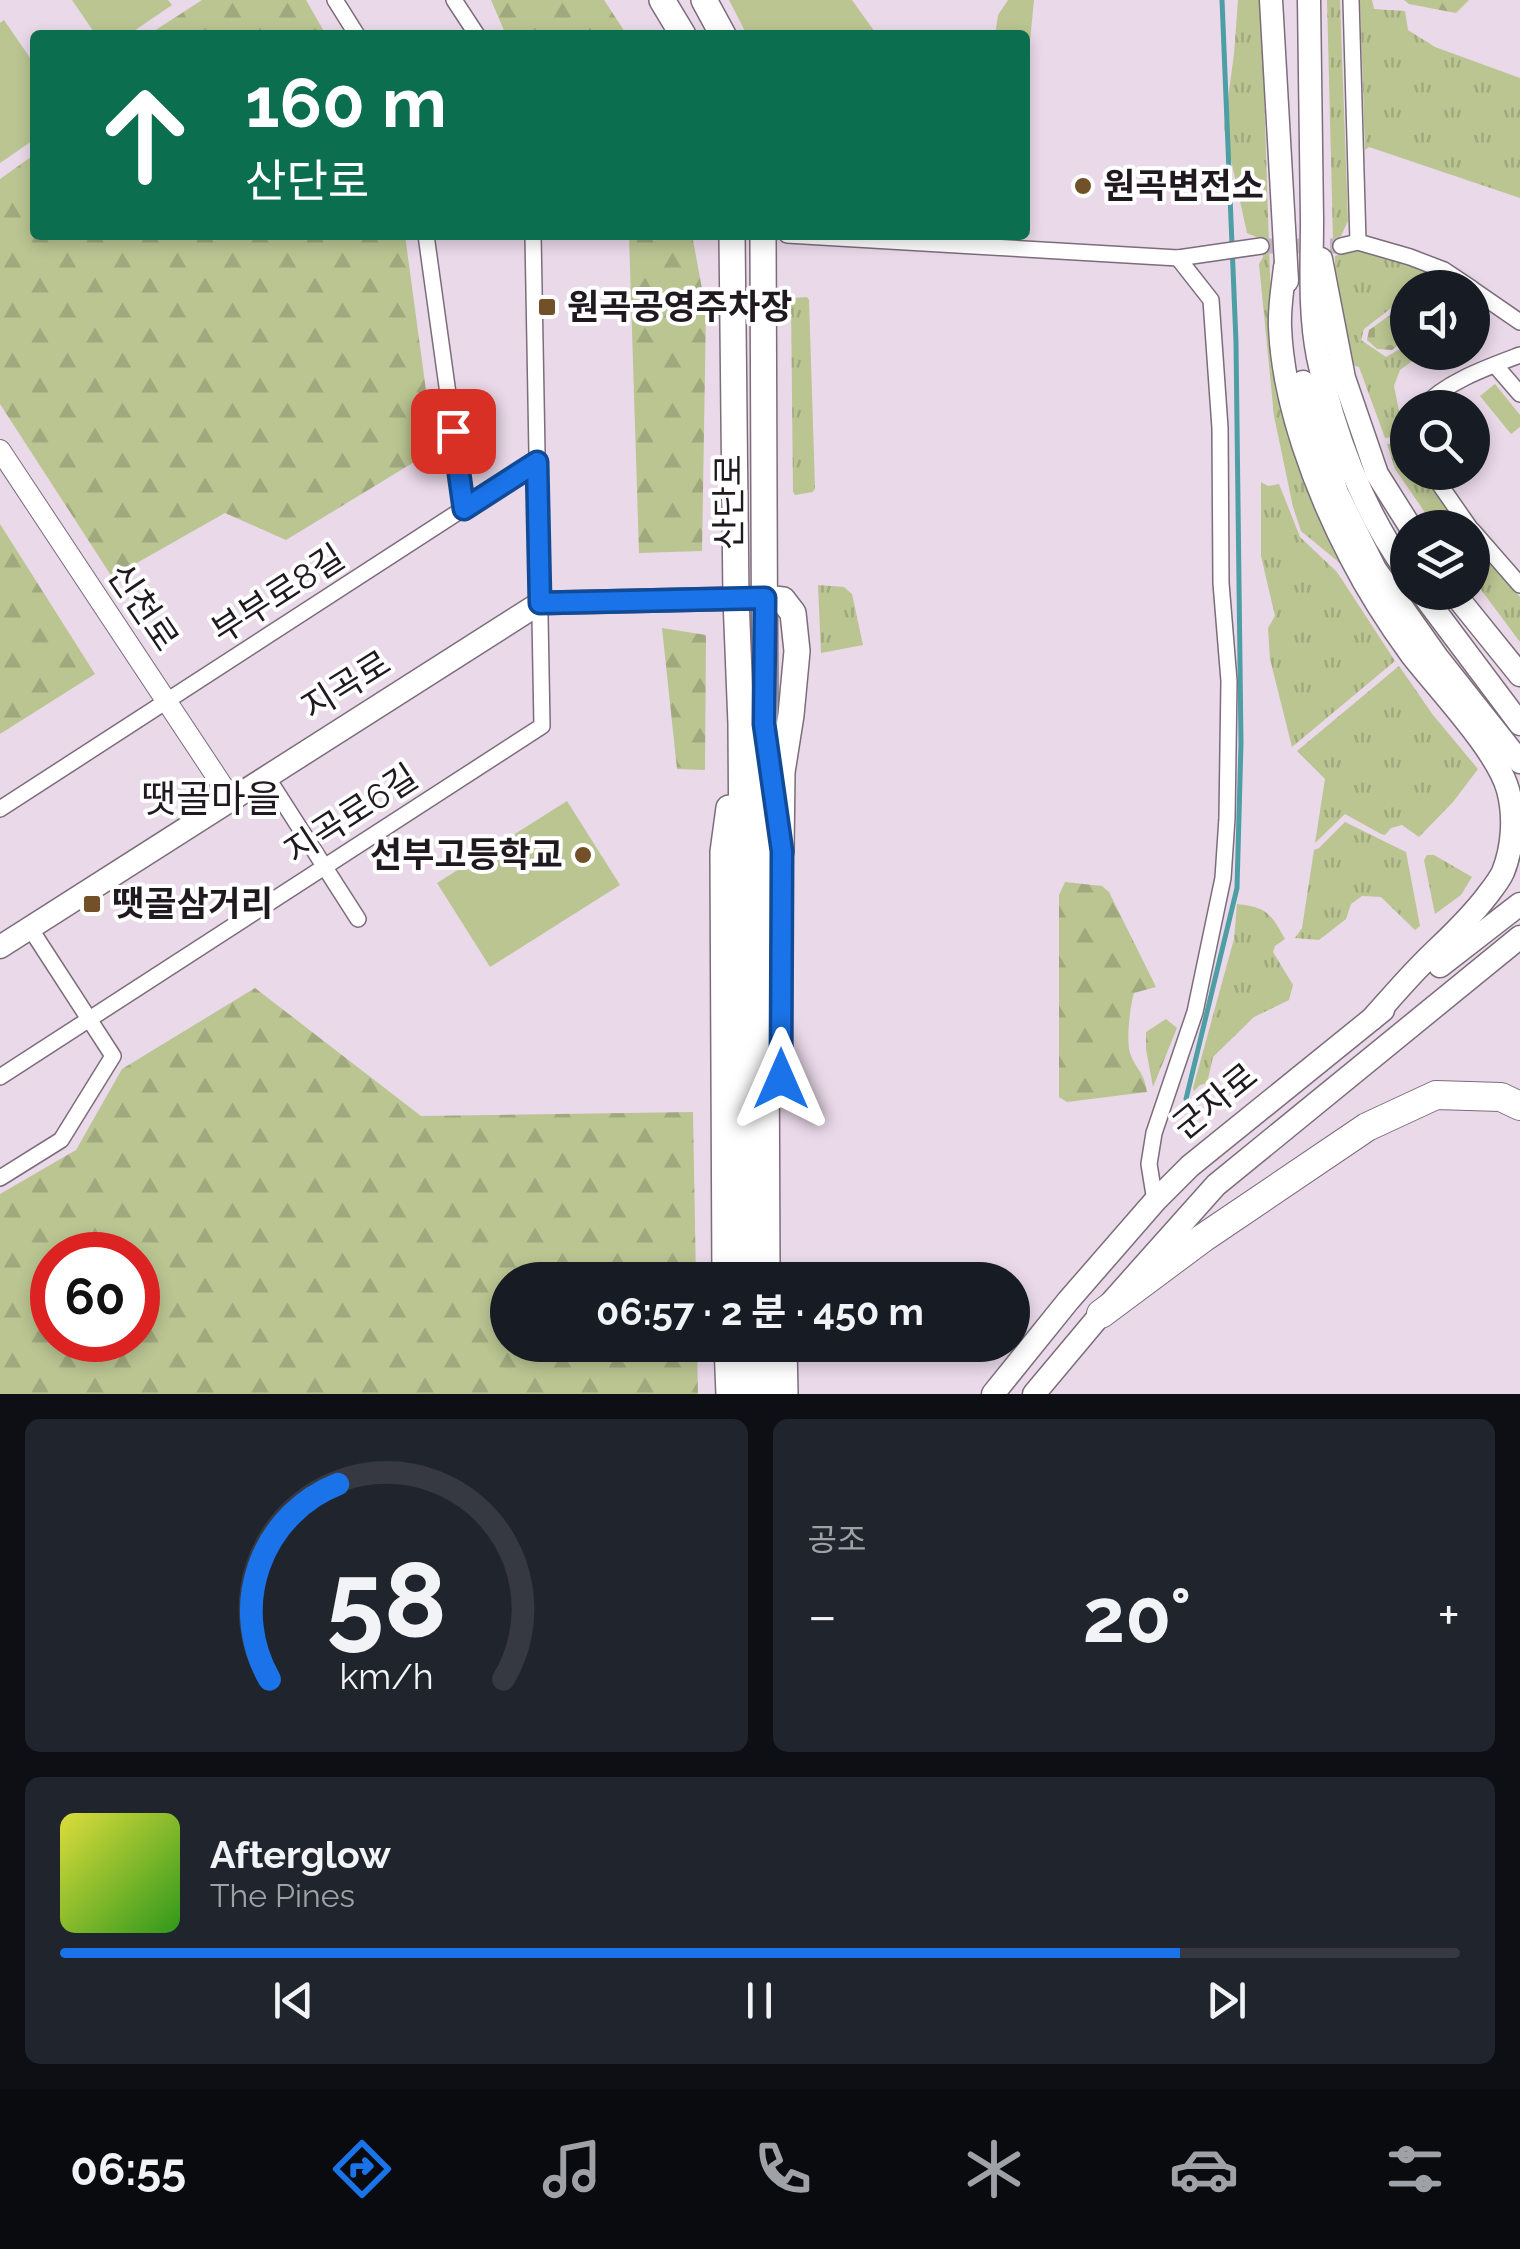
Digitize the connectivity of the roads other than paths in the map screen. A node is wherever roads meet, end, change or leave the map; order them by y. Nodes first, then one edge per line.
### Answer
1 (335, 0) edge
2 (454, 0) edge
3 (662, 0) edge
4 (704, 0) edge
5 (1272, 0) edge
6 (1309, 0) edge
7 (1351, 0) edge
8 (353, 30) edge
9 (474, 30) edge
10 (680, 30) edge
11 (720, 30) edge
12 (1312, 226) junction
13 (427, 240) edge
14 (533, 240) edge
15 (732, 240) edge
16 (764, 240) edge
17 (871, 240) edge
18 (1358, 242) junction
19 (1341, 246) tunnel mouth
20 (1255, 247) tunnel mouth
21 (1178, 258) junction
22 (1284, 266) junction
23 (1444, 270) edge
24 (1490, 301) edge
25 (1520, 322) edge
26 (1520, 356) edge
27 (1495, 365) junction
28 (1446, 390) edge
29 (1520, 394) edge
30 (0, 450) edge
31 (537, 462) junction
32 (464, 509) junction
33 (1400, 510) edge
34 (1390, 545) edge
35 (1490, 551) edge
36 (1520, 585) edge
37 (736, 598) junction
38 (765, 598) junction
39 (540, 603) junction
40 (1434, 610) edge
41 (1468, 610) edge
42 (1520, 675) edge
43 (166, 701) junction
44 (752, 724) junction
45 (1520, 724) edge
46 (1520, 762) edge
47 (267, 777) junction
48 (232, 800) junction
49 (0, 809) edge
50 (782, 851) junction
51 (324, 867) junction
52 (753, 889) junction
53 (1520, 904) edge
54 (358, 919) dead end
55 (30, 928) junction
56 (1520, 937) edge
57 (0, 947) edge
58 (89, 1019) junction
59 (1372, 1019) junction
60 (0, 1076) edge
61 (1520, 1106) edge
62 (0, 1178) edge
63 (1155, 1201) junction
64 (725, 1262) edge
65 (745, 1262) edge
66 (766, 1262) edge
67 (784, 1262) edge
68 (1101, 1314) junction
69 (728, 1362) edge
70 (746, 1362) edge
71 (767, 1362) edge
72 (784, 1362) edge
73 (730, 1394) edge
74 (746, 1394) edge
75 (768, 1394) edge
76 (785, 1394) edge
77 (993, 1394) edge
78 (1034, 1394) edge

1 - 8 street
2 - 9 street
3 - 10 main road
4 - 11 main road
5 - 22 main road
6 - 12 main road
7 - 18 street
12 - 33 main road
12 - 34 main road
13 - 32 street
14 - 31 street
15 - 37 main road, 산단로
16 - 38 main road, 산단로
17 - 21 street
18 - 19 street
18 - 23 street
20 - 21 street
21 - 63 street
22 - 46 main road
22 - 59 main road
24 - 25 street
26 - 27 street
27 - 28 street
27 - 29 street
30 - 43 street, 신천로
31 - 32 street, 부부로8길
31 - 39 street
32 - 43 street, 부부로8길
35 - 36 street
37 - 38 main road
37 - 39 main road
37 - 44 main road, 산단로
38 - 44 main road, 산단로
38 - 50 main road
39 - 47 main road, 지곡로
39 - 51 street, 지곡로6길
40 - 45 main road
41 - 42 main road
43 - 48 street, 신천로
43 - 49 street, 부부로8길
44 - 50 main road
44 - 52 main road, 산단로
44 - 64 main road
47 - 48 main road, 지곡로
47 - 51 street
48 - 55 main road, 지곡로
50 - 67 main road
51 - 54 street
51 - 58 street, 지곡로6길
52 - 65 main road
52 - 66 main road
53 - 59 main road, 군자로
55 - 57 main road, 지곡로
55 - 58 street
56 - 68 main road, 군자로
58 - 60 street, 지곡로6길
58 - 62 street
59 - 63 main road, 군자로
61 - 68 highway
63 - 77 main road, 군자로
68 - 78 main road, 군자로
69 - 73 main road
70 - 74 main road
71 - 75 main road
72 - 76 main road

